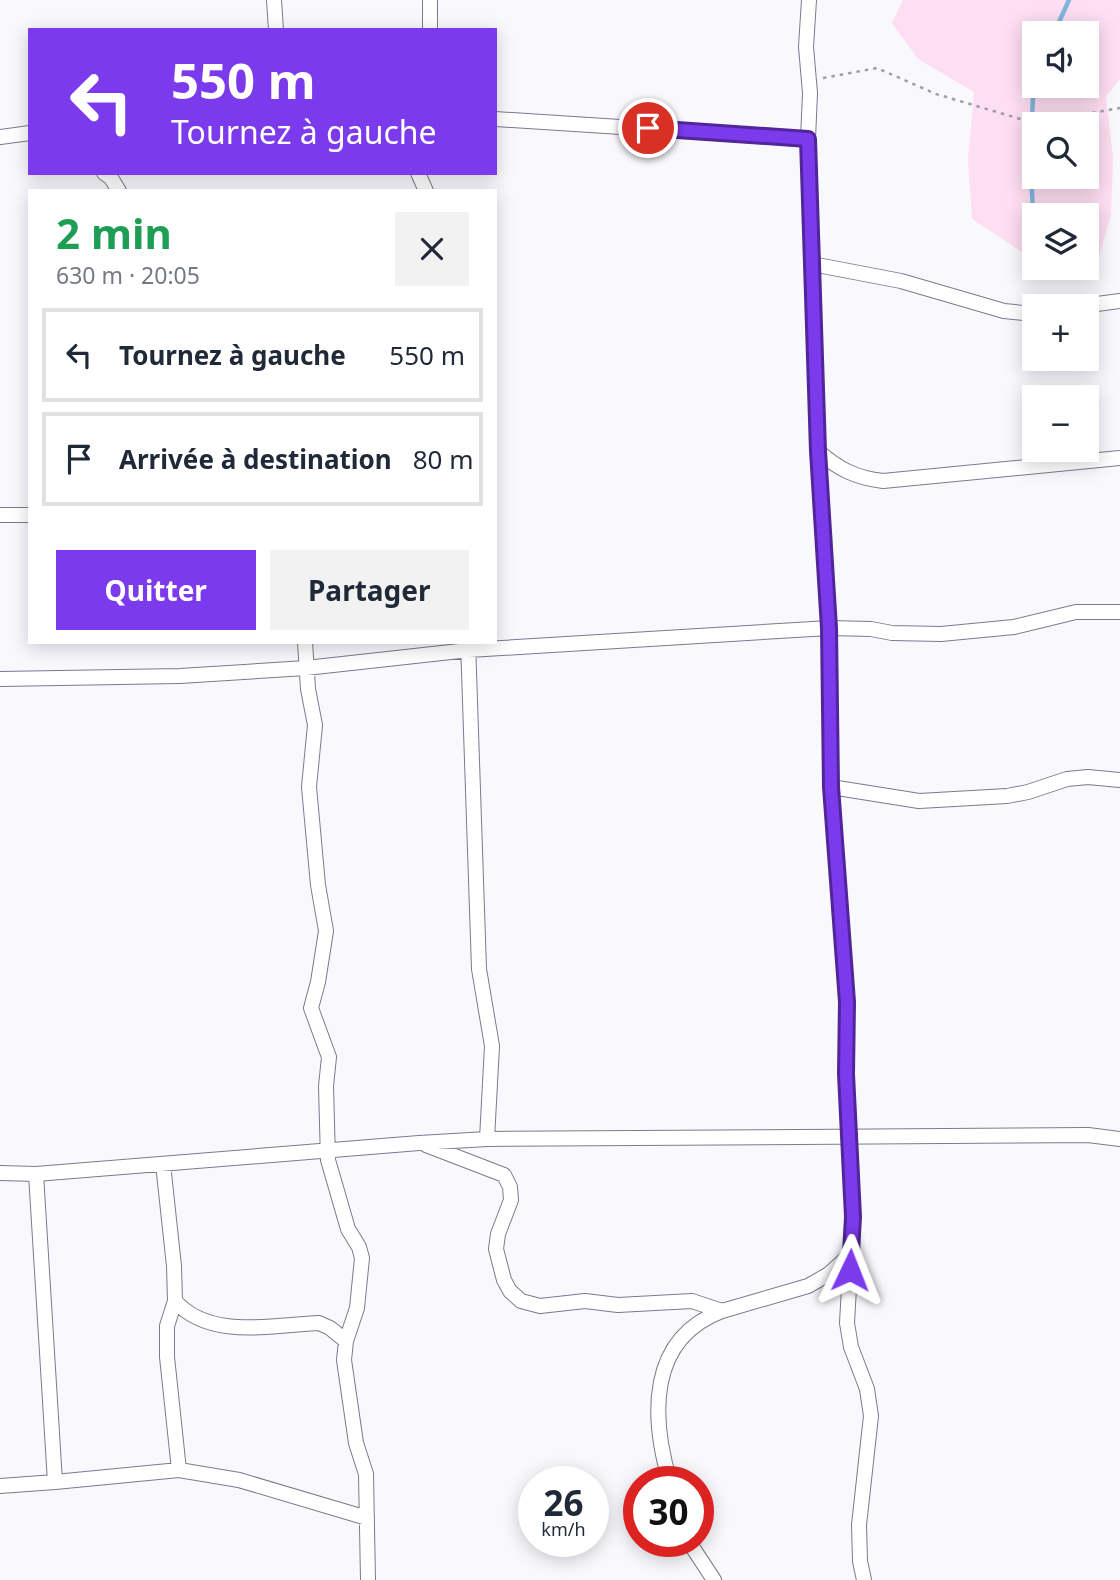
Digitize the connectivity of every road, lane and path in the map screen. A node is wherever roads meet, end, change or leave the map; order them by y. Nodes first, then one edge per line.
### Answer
1 (274, 0) edge
2 (430, 0) edge
3 (809, 0) edge
4 (276, 28) edge
5 (430, 28) edge
6 (809, 81) junction
7 (1120, 108) edge
8 (497, 119) edge
9 (27, 136) edge
10 (0, 137) edge
11 (808, 139) junction
12 (107, 175) edge
13 (117, 189) edge
14 (812, 264) junction
15 (1120, 301) edge
16 (1099, 304) edge
17 (1022, 313) edge
18 (818, 451) junction
19 (1120, 457) edge
20 (0, 515) edge
21 (28, 515) edge
22 (1120, 612) edge
23 (829, 628) junction
24 (304, 644) edge
25 (469, 646) edge
26 (306, 668) junction
27 (0, 679) edge
28 (1120, 780) edge
29 (831, 787) junction
30 (850, 1137) junction
31 (487, 1139) junction
32 (1120, 1139) edge
33 (419, 1143) junction
34 (328, 1150) junction
35 (163, 1164) junction
36 (0, 1173) edge
37 (36, 1174) junction
38 (851, 1254) junction
39 (175, 1301) junction
40 (722, 1311) junction
41 (346, 1341) junction
42 (666, 1466) edge
43 (179, 1470) junction
44 (55, 1482) junction
45 (0, 1486) edge
46 (367, 1518) junction
47 (699, 1557) edge
48 (368, 1580) edge
49 (714, 1580) edge
50 (863, 1580) edge

1 - 4 street
2 - 5 street
3 - 6 street
6 - 7 path
6 - 11 street
8 - 11 street
9 - 10 street
11 - 14 street
12 - 13 street
14 - 17 street
14 - 18 street
15 - 16 street
18 - 19 street
18 - 23 street
20 - 21 street
22 - 23 street
23 - 25 street
23 - 29 street
24 - 26 street
25 - 26 street
25 - 31 street
26 - 27 street
26 - 34 street
28 - 29 street
29 - 30 street
30 - 31 street
30 - 32 street
30 - 38 street
31 - 33 street
33 - 34 street
33 - 40 street
34 - 35 street
34 - 41 street
35 - 37 street
35 - 39 street
36 - 37 street
37 - 44 street
38 - 40 street
38 - 50 street
39 - 41 street
39 - 43 street
40 - 42 street
41 - 46 street
43 - 44 street
43 - 46 street
44 - 45 street
46 - 48 street
47 - 49 street

